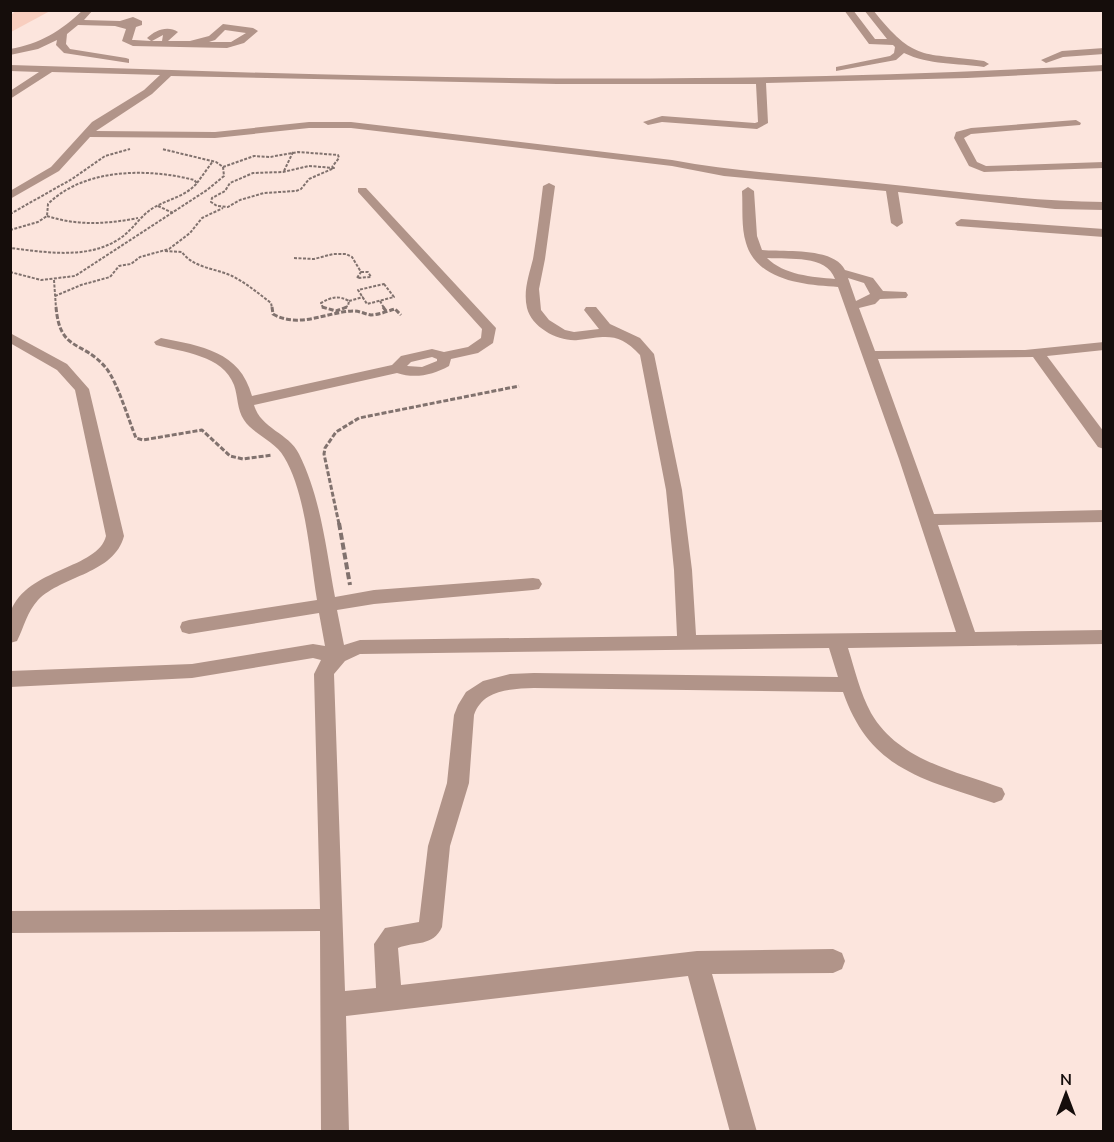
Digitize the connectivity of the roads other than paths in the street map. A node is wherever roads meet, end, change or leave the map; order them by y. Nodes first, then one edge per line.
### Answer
1 (89, 10) edge
2 (120, 10) edge
3 (848, 10) edge
4 (868, 10) edge
5 (76, 22) junction
6 (108, 23) junction
7 (63, 35) junction
8 (129, 37) junction
9 (167, 41) junction
10 (191, 44) junction
11 (898, 44) junction
12 (1104, 51) edge
13 (10, 52) edge
14 (1104, 57) edge
15 (10, 58) edge
16 (1046, 60) junction
17 (126, 61) junction
18 (984, 63) junction
19 (256, 64) dead end
20 (10, 68) edge
21 (1104, 68) edge
22 (51, 69) junction
23 (470, 69) dead end
24 (839, 69) junction
25 (169, 72) junction
26 (10, 75) edge
27 (41, 76) junction
28 (761, 81) junction
29 (11, 95) edge
30 (648, 122) dead end
31 (1076, 123) dead end
32 (87, 134) junction
33 (1104, 165) edge
34 (549, 186) dead end
35 (891, 188) junction
36 (362, 190) dead end
37 (748, 191) dead end
38 (10, 196) edge
39 (1104, 206) edge
40 (897, 223) dead end
41 (961, 223) dead end
42 (1104, 233) edge
43 (758, 254) junction
44 (842, 278) junction
45 (877, 294) junction
46 (901, 294) dead end
47 (851, 306) junction
48 (591, 310) dead end
49 (612, 331) junction
50 (10, 337) edge
51 (161, 342) dead end
52 (1104, 346) edge
53 (1038, 354) junction
54 (870, 355) junction
55 (245, 402) junction
56 (1104, 444) edge
57 (1104, 516) edge
58 (928, 520) junction
59 (533, 584) dead end
60 (327, 603) junction
61 (189, 627) dead end
62 (10, 636) edge
63 (1104, 637) edge
64 (968, 638) junction
65 (836, 640) junction
66 (687, 642) junction
67 (336, 656) junction
68 (10, 679) edge
69 (851, 685) junction
70 (994, 795) dead end
71 (332, 920) junction
72 (10, 922) edge
73 (833, 961) dead end
74 (697, 963) junction
75 (389, 998) junction
76 (332, 1005) junction
77 (335, 1131) edge
78 (744, 1131) edge

1 - 5 street
2 - 6 street
3 - 11 street
4 - 11 street
5 - 6 street
5 - 7 street
6 - 8 street
7 - 13 street
7 - 17 street
8 - 9 street
8 - 9 street
9 - 10 street
10 - 10 street
11 - 18 street
11 - 24 street
12 - 16 street
14 - 16 street
15 - 17 street
16 - 18 street
17 - 19 street
18 - 24 street
20 - 22 street
21 - 28 street
22 - 25 street
22 - 27 street
23 - 24 street
25 - 28 street
25 - 32 street
26 - 27 street
27 - 29 street
28 - 30 street
31 - 33 street
32 - 35 street
32 - 38 street
34 - 49 street
35 - 39 street
35 - 40 street
36 - 55 street
37 - 43 street
41 - 42 street
43 - 44 street
43 - 44 street
44 - 45 street
44 - 47 street
45 - 46 street
45 - 47 street
47 - 54 street
48 - 49 street
49 - 66 street
50 - 62 street
51 - 55 street
52 - 53 street
53 - 54 street
53 - 56 street
54 - 58 street
55 - 60 street
57 - 58 street
58 - 64 street
59 - 60 street
60 - 61 street
60 - 67 street
63 - 64 street
64 - 65 street
65 - 66 street
65 - 69 street
66 - 67 street
67 - 68 street
67 - 71 street
69 - 70 street
69 - 75 street
71 - 72 street
71 - 76 street
73 - 74 street
74 - 75 street
74 - 78 street
75 - 76 street
76 - 77 street

